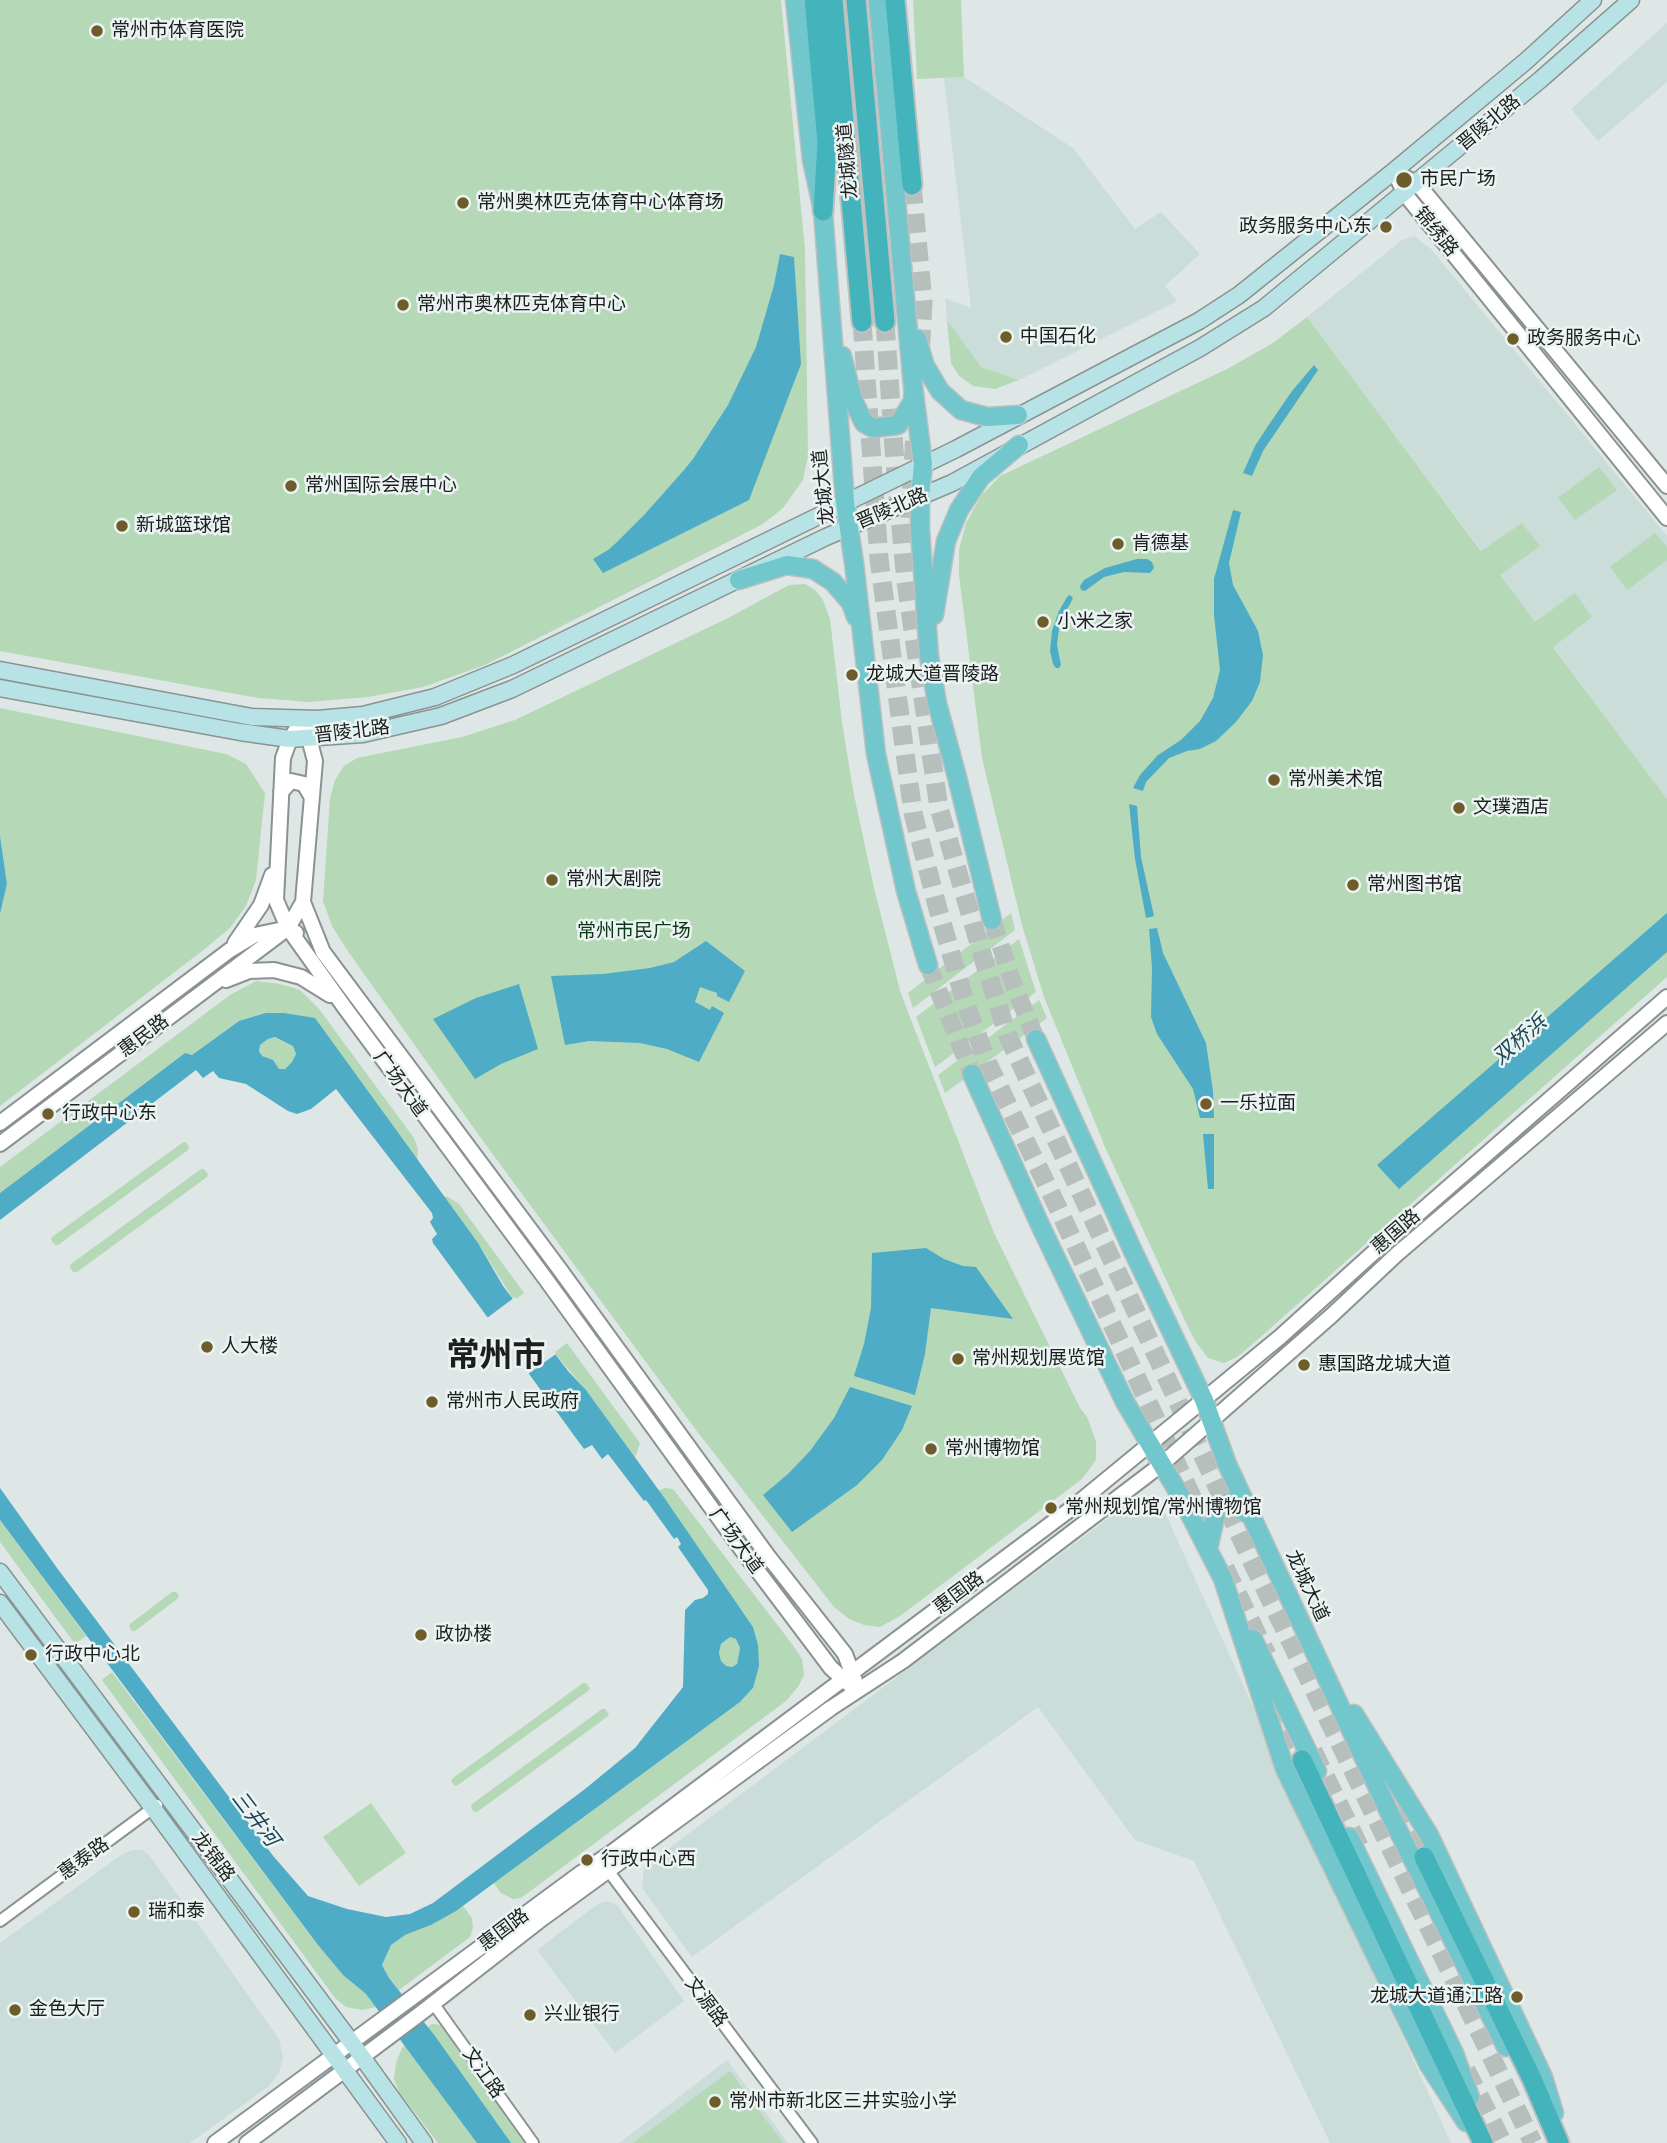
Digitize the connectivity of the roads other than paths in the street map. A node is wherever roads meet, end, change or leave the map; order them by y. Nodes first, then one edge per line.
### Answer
1 (795, 0) edge
2 (814, 0) edge
3 (833, 0) edge
4 (856, 0) edge
5 (878, 0) edge
6 (895, 0) edge
7 (1593, 0) edge
8 (1631, 0) edge
9 (1394, 171) junction
10 (912, 186) tunnel mouth
11 (1411, 189) junction
12 (823, 211) junction
13 (905, 296) junction
14 (831, 312) junction
15 (862, 322) tunnel mouth
16 (886, 322) tunnel mouth
17 (913, 386) junction
18 (1018, 415) junction
19 (1018, 445) junction
20 (923, 464) junction
21 (1667, 486) edge
22 (920, 497) junction
23 (845, 502) junction
24 (1667, 519) edge
25 (848, 528) junction
26 (739, 580) junction
27 (864, 636) junction
28 (929, 656) junction
29 (0, 670) edge
30 (0, 688) edge
31 (303, 719) junction
32 (308, 737) junction
33 (290, 739) junction
34 (281, 792) junction
35 (311, 796) junction
36 (278, 853) junction
37 (303, 902) junction
38 (992, 920) tunnel mouth
39 (288, 928) junction
40 (230, 950) junction
41 (323, 952) junction
42 (928, 965) tunnel mouth
43 (211, 985) junction
44 (1667, 997) edge
45 (345, 1007) junction
46 (1667, 1023) edge
47 (1036, 1039) tunnel mouth
48 (972, 1074) tunnel mouth
49 (0, 1123) edge
50 (0, 1144) edge
51 (1205, 1400) junction
52 (1211, 1419) junction
53 (1150, 1445) junction
54 (1162, 1464) junction
55 (1251, 1517) junction
56 (1208, 1549) junction
57 (0, 1572) edge
58 (1223, 1579) junction
59 (0, 1603) edge
60 (1309, 1639) junction
61 (848, 1676) junction
62 (858, 1691) junction
63 (1302, 1760) tunnel mouth
64 (168, 1797) junction
65 (153, 1808) junction
66 (1424, 1857) tunnel mouth
67 (604, 1866) junction
68 (0, 1921) edge
69 (433, 2003) junction
70 (352, 2043) junction
71 (335, 2054) junction
72 (362, 2056) junction
73 (345, 2069) junction
74 (215, 2143) edge
75 (247, 2143) edge
76 (398, 2143) edge
77 (424, 2143) edge
78 (533, 2143) edge
79 (812, 2143) edge
80 (1483, 2143) edge
81 (1560, 2143) edge

1 - 12 main road, 龙城大道
2 - 12 highway
3 - 15 highway, 龙城隧道
4 - 16 highway, 龙城隧道
5 - 13 main road
6 - 10 highway
7 - 9 main road, 晋陵北路
8 - 11 main road, 晋陵北路
9 - 11 street, 锦绣路
9 - 18 main road, 晋陵北路
11 - 19 main road, 晋陵北路
11 - 21 street, 锦绣路
11 - 24 street, 锦绣路
12 - 14 main road, 龙城大道
13 - 17 main road
13 - 18 main road
14 - 17 main road
14 - 23 main road, 龙城大道
17 - 20 main road
18 - 20 main road, 晋陵北路
19 - 22 main road, 晋陵北路
19 - 28 main road
20 - 22 main road
20 - 23 main road, 晋陵北路
22 - 25 main road, 晋陵北路
22 - 28 main road
23 - 25 main road, 龙城大道
23 - 31 main road, 晋陵北路
25 - 26 main road, 晋陵北路
25 - 27 main road, 龙城大道
26 - 27 main road
26 - 32 main road, 晋陵北路
27 - 42 main road, 龙城大道
28 - 38 main road
29 - 31 main road, 晋陵北路
30 - 33 main road, 晋陵北路
31 - 32 street, 广场大道
31 - 33 street, 广场大道
32 - 33 main road, 晋陵北路
32 - 35 street, 广场大道
33 - 34 street, 广场大道
34 - 35 street
34 - 36 street, 广场大道
35 - 37 street, 广场大道
36 - 39 street, 广场大道
36 - 40 street
37 - 39 street, 惠民路
37 - 41 street, 广场大道
39 - 40 street, 惠民路
39 - 41 street
39 - 43 street, 惠民路
39 - 45 street, 广场大道
40 - 49 street, 惠民路
41 - 61 street, 广场大道
43 - 45 street
43 - 50 street, 惠民路
44 - 51 street, 惠国路
45 - 61 street, 广场大道
46 - 52 street
47 - 51 main road, 龙城大道
48 - 53 main road
51 - 52 main road, 龙城大道
51 - 53 street, 惠国路
52 - 54 street
52 - 55 main road, 龙城大道
53 - 54 main road
53 - 61 street, 惠国路
54 - 56 main road
54 - 62 street
55 - 56 main road
55 - 60 main road, 龙城大道
56 - 58 main road
57 - 64 main road, 龙锦路
58 - 80 main road
58 - 80 main road
59 - 65 main road, 龙锦路
60 - 81 main road, 龙城大道
60 - 81 main road
61 - 62 street, 广场大道
61 - 67 street, 惠国路
62 - 67 street
63 - 80 highway
64 - 65 street, 惠泰路
64 - 70 main road, 龙锦路
65 - 68 street, 惠泰路
65 - 71 main road, 龙锦路
66 - 81 highway
67 - 69 street
67 - 70 street, 惠国路
67 - 79 street, 文源路
69 - 72 street
69 - 78 street, 文江路
70 - 71 street, 惠国路
70 - 72 main road, 龙锦路
71 - 73 main road, 龙锦路
71 - 74 street, 惠国路
72 - 73 street
72 - 77 main road, 龙锦路
73 - 75 street
73 - 76 main road, 龙锦路

